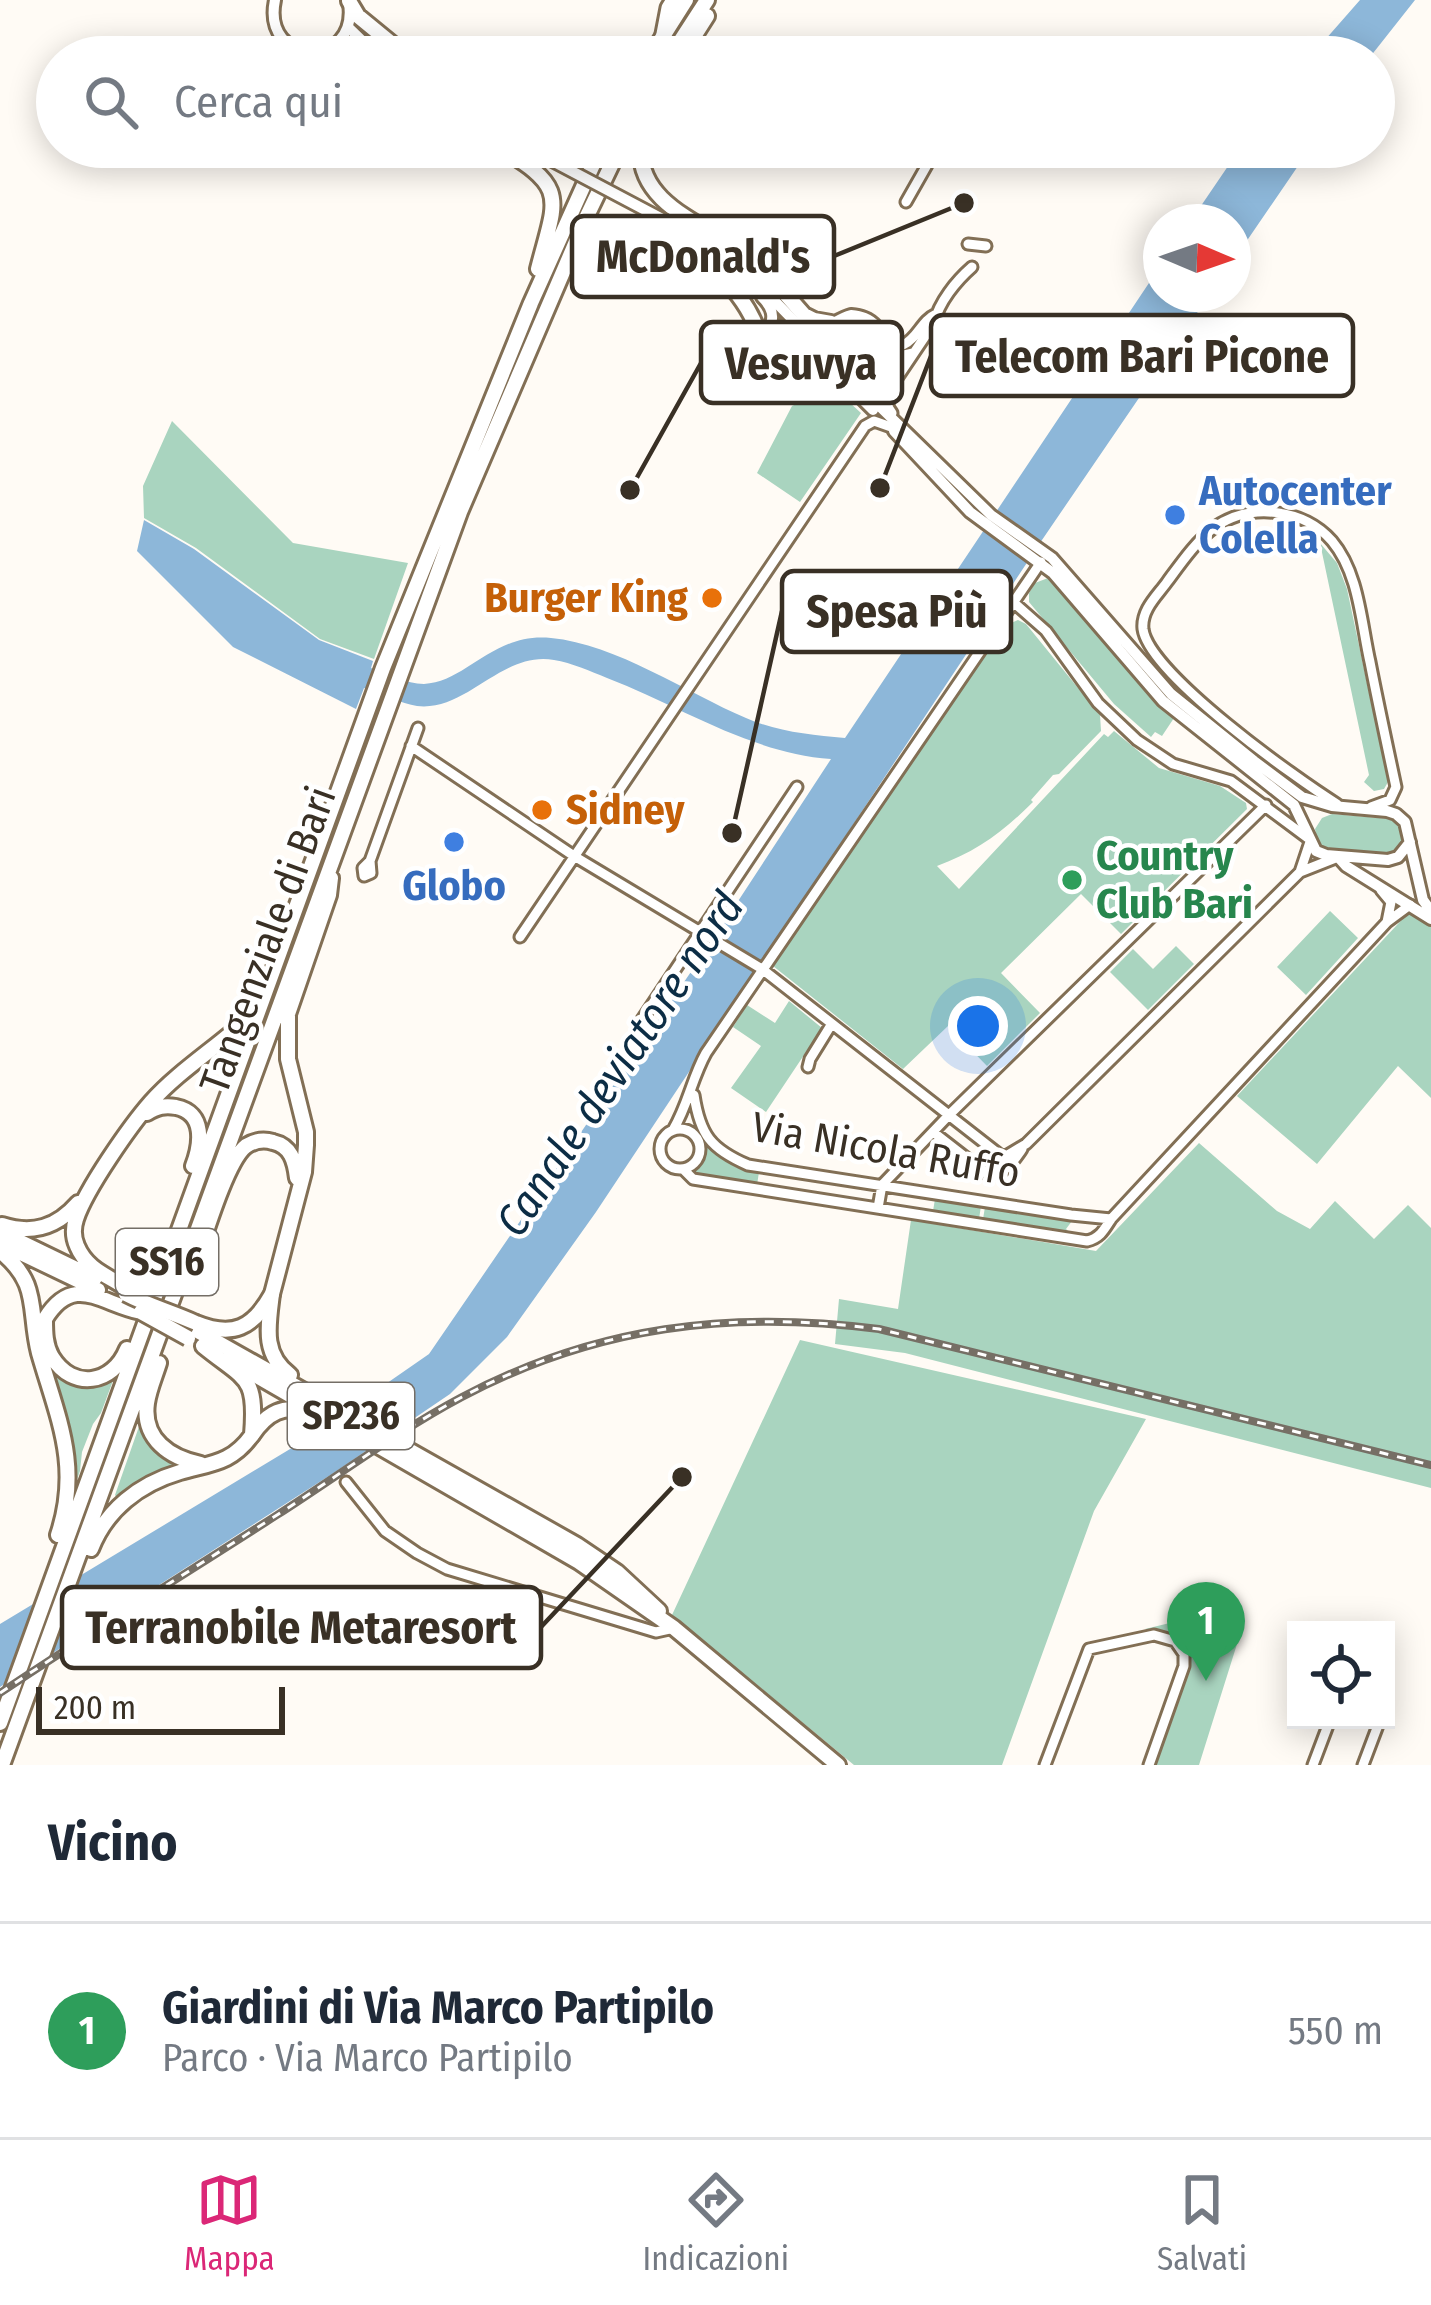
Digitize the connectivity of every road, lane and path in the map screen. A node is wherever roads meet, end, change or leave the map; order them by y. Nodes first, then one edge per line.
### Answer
1 (275, 0) edge
2 (674, 0) edge
3 (686, 0) edge
4 (711, 0) edge
5 (348, 1) edge
6 (348, 27) junction
7 (664, 34) joint
8 (282, 36) edge
9 (341, 36) edge
10 (356, 36) edge
11 (382, 36) edge
12 (685, 36) edge
13 (694, 36) edge
14 (532, 168) edge
15 (566, 168) edge
16 (592, 168) edge
17 (611, 168) edge
18 (643, 168) edge
19 (925, 168) edge
20 (905, 202) dead end
21 (968, 244) dead end
22 (986, 246) dead end
23 (716, 253) junction
24 (972, 267) dead end
25 (531, 303) junction
26 (550, 303) junction
27 (936, 314) junction
28 (831, 323) junction
29 (800, 326) junction
30 (764, 336) junction
31 (881, 337) junction
32 (914, 353) junction
33 (874, 366) junction
34 (826, 375) junction
35 (891, 428) junction
36 (915, 440) junction
37 (988, 519) junction
38 (1039, 556) junction
39 (1012, 601) junction
40 (418, 728) dead end
41 (411, 746) junction
42 (797, 787) dead end
43 (1266, 805) junction
44 (1337, 806) junction
45 (1364, 808) junction
46 (1308, 837) junction
47 (1411, 842) junction
48 (335, 852) junction
49 (574, 856) junction
50 (1338, 857) junction
51 (370, 861) dead end
52 (1300, 872) junction
53 (1374, 881) junction
54 (1410, 905) junction
55 (1431, 915) edge
56 (1387, 922) junction
57 (705, 934) junction
58 (520, 938) dead end
59 (282, 947) junction
60 (762, 969) junction
61 (831, 1025) junction
62 (637, 1027) dead end
63 (808, 1066) dead end
64 (693, 1089) junction
65 (948, 1116) junction
66 (138, 1120) junction
67 (673, 1130) junction
68 (933, 1132) junction
69 (702, 1136) junction
70 (1026, 1144) junction
71 (683, 1169) junction
72 (767, 1169) junction
73 (883, 1185) junction
74 (763, 1190) junction
75 (90, 1191) junction
76 (297, 1191) junction
77 (878, 1208) junction
78 (1111, 1219) junction
79 (0, 1228) edge
80 (0, 1247) edge
81 (170, 1253) junction
82 (272, 1294) junction
83 (124, 1298) junction
84 (173, 1299) junction
85 (146, 1311) junction
86 (193, 1330) junction
87 (158, 1341) junction
88 (203, 1346) junction
89 (269, 1377) junction
90 (252, 1435) junction
91 (206, 1465) junction
92 (429, 1468) junction
93 (346, 1482) dead end
94 (78, 1571) junction
95 (52, 1577) junction
96 (628, 1597) junction
97 (617, 1620) junction
98 (674, 1628) junction
99 (3, 1715) edge
100 (1327, 1729) edge
101 (1377, 1729) edge
102 (2, 1765) edge
103 (838, 1765) edge
104 (1045, 1765) edge
105 (1149, 1765) edge
106 (1313, 1765) edge
107 (1363, 1765) edge

1 - 8 street
2 - 7 highway
3 - 7 main road
4 - 12 main road
4 - 13 main road
5 - 6 street
5 - 11 main road
6 - 9 street
6 - 10 street
14 - 25 main road
15 - 23 street, bridge
16 - 25 main road, Tangenziale di Bari / SS16
17 - 26 main road, Tangenziale di Bari / SS16
18 - 28 main road
19 - 20 street
21 - 22 street
23 - 29 street
23 - 30 street
24 - 27 street
25 - 59 main road, Tangenziale di Bari / SS16
26 - 30 main road
26 - 48 main road, Tangenziale di Bari / SS16
27 - 31 street
27 - 32 street
28 - 29 street
28 - 31 street
29 - 30 street
30 - 34 street
31 - 33 street
32 - 33 street
32 - 36 street
33 - 34 street
33 - 36 street
34 - 35 street
35 - 37 street
35 - 49 street
36 - 37 street
37 - 38 street
38 - 39 street
38 - 44 street
38 - 46 street
39 - 43 street
39 - 60 street
40 - 41 street
41 - 49 street
41 - 51 street
42 - 57 street
43 - 46 street
43 - 65 street
44 - 45 street
44 - 45 street
44 - 46 street
45 - 47 street
46 - 50 street
46 - 52 street
47 - 50 street
47 - 55 street
48 - 76 main road
48 - 84 main road, Tangenziale di Bari / SS16
49 - 57 street
49 - 58 street
50 - 52 street
50 - 53 street
52 - 70 street
53 - 54 street
53 - 56 street
54 - 55 street
54 - 56 street, Via Nicola Ruffo
56 - 78 street, Via Nicola Ruffo
57 - 60 street
57 - 62 street
59 - 66 main road
59 - 81 main road, Tangenziale di Bari / SS16
60 - 61 street
60 - 64 street
61 - 63 street
61 - 65 street
64 - 67 street
64 - 69 street, Via Nicola Ruffo
65 - 68 street
65 - 70 street
66 - 75 main road
66 - 81 main road
67 - 69 street
67 - 71 street
68 - 70 street
68 - 73 street
69 - 71 street
69 - 72 street, Via Nicola Ruffo
71 - 74 street, Via Nicola Ruffo
72 - 73 street, Via Nicola Ruffo
72 - 74 street
73 - 77 street
73 - 78 street, Via Nicola Ruffo
74 - 77 street, Via Nicola Ruffo
75 - 79 main road
75 - 85 main road
76 - 82 main road
76 - 84 main road
77 - 78 street, Via Nicola Ruffo
79 - 83 main road
80 - 83 main road
80 - 95 main road
81 - 85 main road, Tangenziale di Bari / SS16
82 - 86 main road
82 - 92 main road
83 - 85 main road, bridge
84 - 87 main road, Tangenziale di Bari / SS16
85 - 85 main road
85 - 86 main road, bridge
85 - 95 main road, Tangenziale di Bari / SS16
86 - 88 main road, SP236
86 - 89 main road, SP236
87 - 91 main road
87 - 94 main road, Tangenziale di Bari / SS16
88 - 89 main road, SP236
88 - 90 main road
89 - 92 main road, SP236
90 - 91 main road
90 - 92 main road
91 - 94 main road
92 - 96 main road, SP236
92 - 98 main road, SP236
93 - 97 street
94 - 102 main road
95 - 99 main road, Tangenziale di Bari / SS16
96 - 97 street
96 - 98 main road, SP236
97 - 98 street
98 - 103 main road
100 - 106 street
101 - 107 street
104 - 105 street

